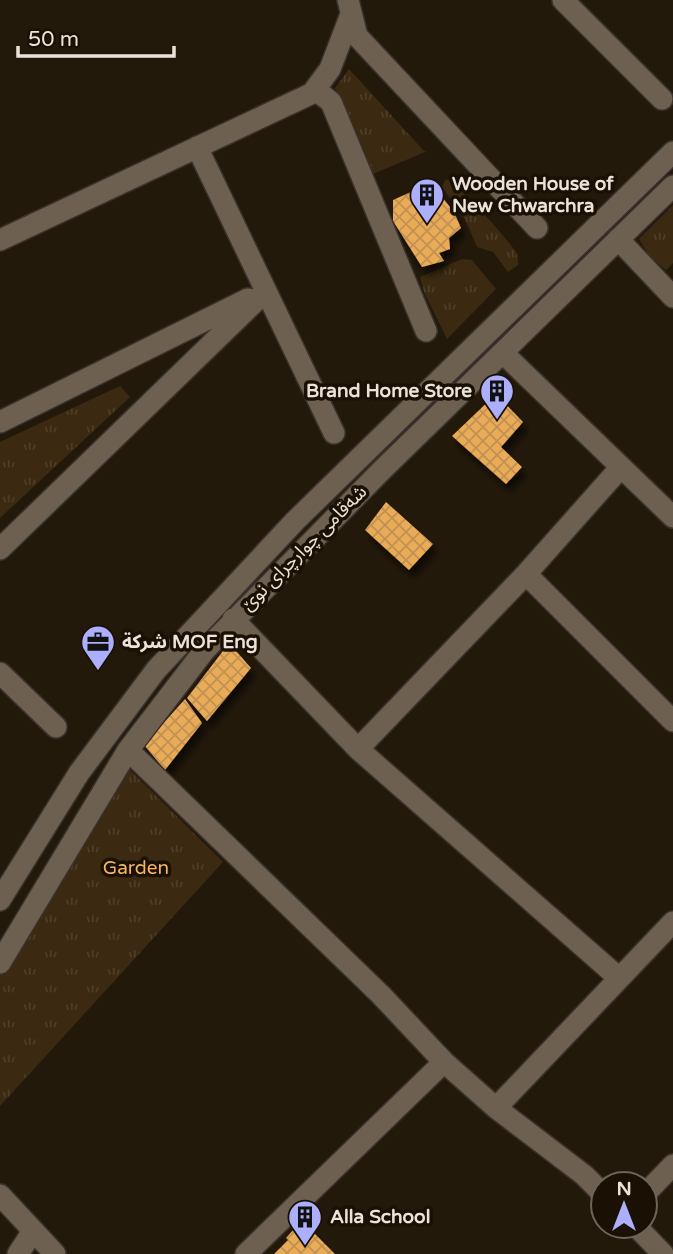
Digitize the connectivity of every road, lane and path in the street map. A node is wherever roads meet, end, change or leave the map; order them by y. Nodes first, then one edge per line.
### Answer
1 (564, 0) edge
2 (350, 7) edge
3 (313, 92) junction
4 (662, 99) dead end
5 (197, 147) junction
6 (673, 152) edge
7 (673, 186) edge
8 (537, 228) dead end
9 (618, 239) junction
10 (0, 240) edge
11 (669, 286) edge
12 (265, 291) junction
13 (426, 331) dead end
14 (503, 354) junction
15 (0, 422) edge
16 (334, 433) dead end
17 (621, 467) junction
18 (673, 517) edge
19 (0, 549) edge
20 (526, 574) junction
21 (233, 619) junction
22 (0, 673) edge
23 (673, 721) edge
24 (56, 727) dead end
25 (358, 749) junction
26 (128, 750) junction
27 (3, 887) edge
28 (38, 900) junction
29 (0, 912) edge
30 (673, 922) edge
31 (22, 930) junction
32 (0, 963) edge
33 (619, 978) junction
34 (444, 1062) junction
35 (496, 1108) junction
36 (673, 1165) edge
37 (589, 1180) edge
38 (659, 1180) edge
39 (0, 1195) edge
40 (33, 1231) junction
41 (650, 1240) edge
42 (18, 1254) edge
43 (55, 1254) edge
44 (246, 1254) edge
45 (663, 1254) edge

1 - 4 street
2 - 3 street
2 - 8 street
3 - 5 street
3 - 13 street
5 - 10 street
5 - 12 street
6 - 27 street, شەقامی چوارچرای نوێ
7 - 9 street, شەقامی چوارچرای نوێ
9 - 11 street
9 - 14 street, شەقامی چوارچرای نوێ
12 - 15 street
12 - 16 street
12 - 19 street
14 - 17 street
14 - 21 street, شەقامی چوارچرای نوێ
17 - 18 street
17 - 20 street
20 - 23 street
20 - 25 street
21 - 25 street
21 - 26 street, شەقامی چوارچرای نوێ
22 - 24 street
25 - 33 street
26 - 28 street, شەقامی چوارچرای نوێ
26 - 34 street
27 - 28 street
28 - 31 street, شەقامی چوارچرای نوێ
29 - 31 street
30 - 33 street
31 - 32 street, شەقامی چوارچرای نوێ
33 - 35 street
34 - 35 street
34 - 44 street
35 - 37 street
36 - 38 street
39 - 40 street
40 - 42 street
40 - 43 street
41 - 45 street

